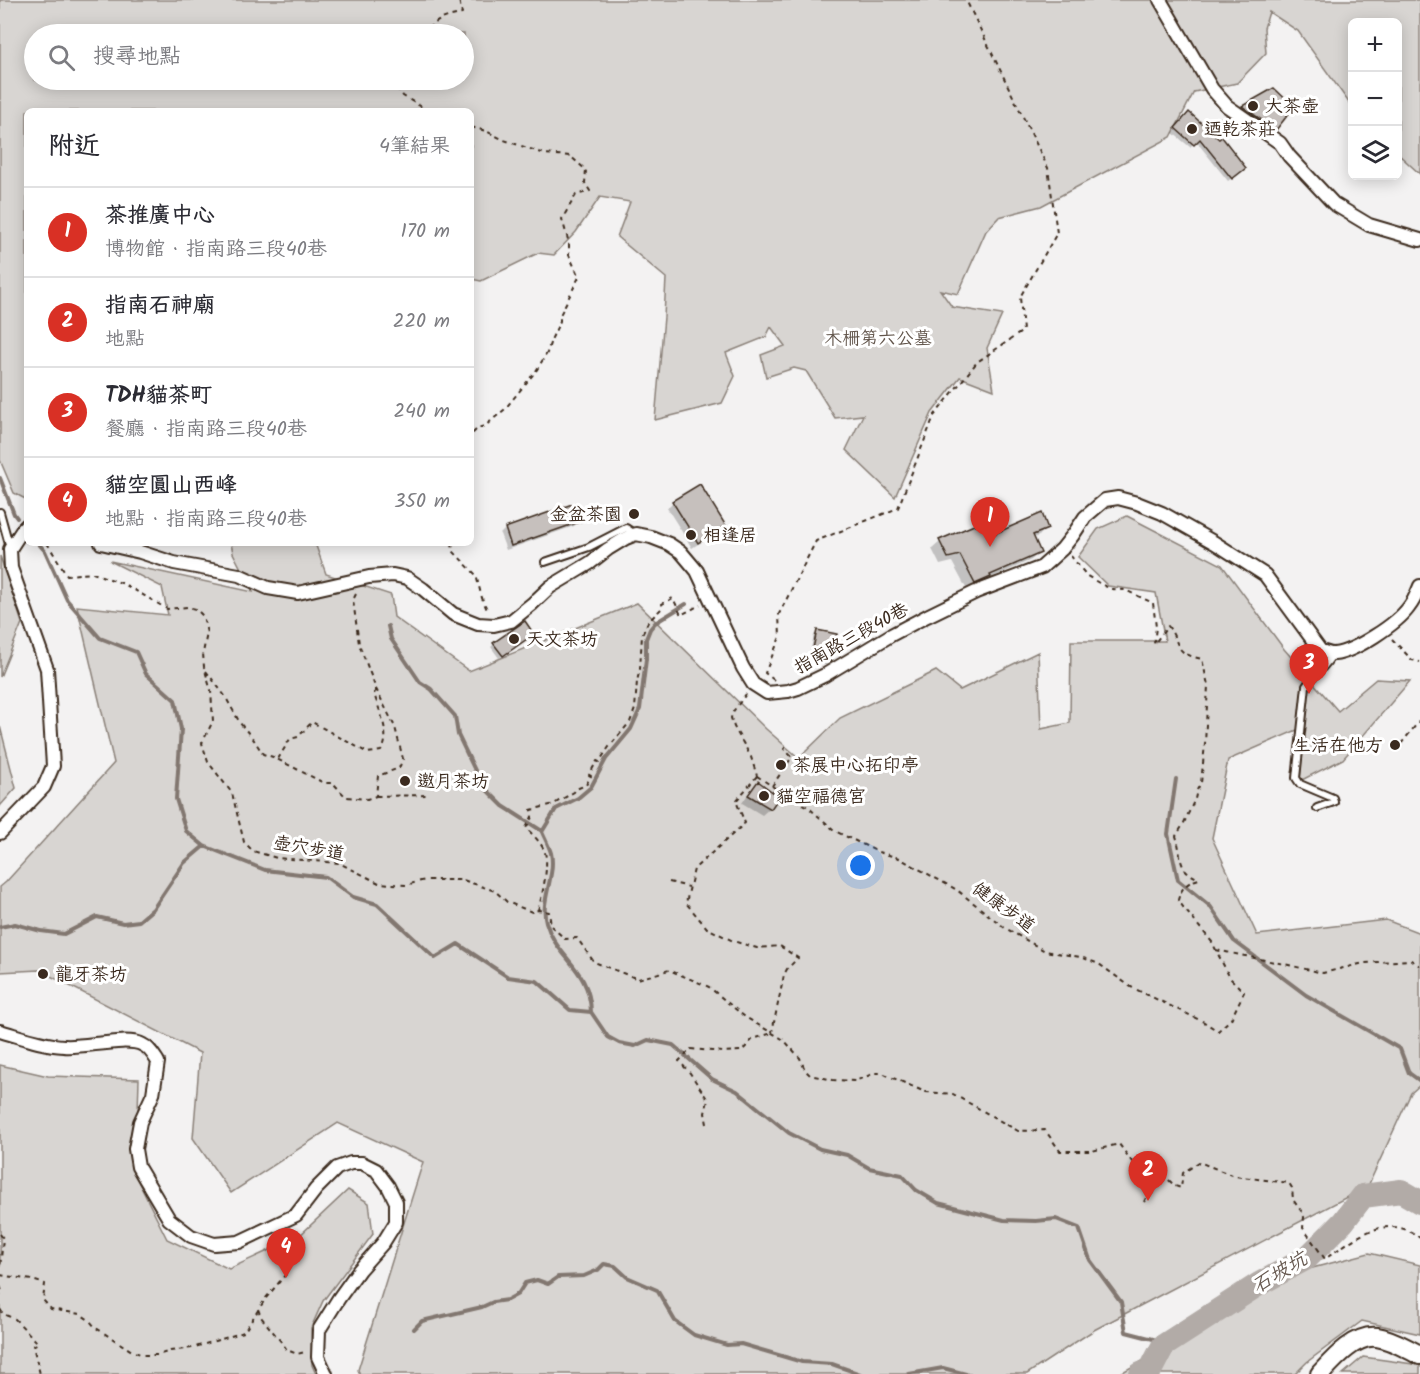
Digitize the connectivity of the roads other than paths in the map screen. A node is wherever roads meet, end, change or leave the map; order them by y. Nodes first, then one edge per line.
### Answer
1 (1160, 0) edge
2 (1420, 240) edge
3 (0, 512) edge
4 (24, 528) edge
5 (636, 534) junction
6 (114, 546) edge
7 (10, 549) junction
8 (545, 562) dead end
9 (1420, 586) edge
10 (1332, 654) junction
11 (1317, 808) dead end
12 (0, 833) edge
13 (0, 1031) edge
14 (1420, 1355) edge
15 (326, 1374) edge
16 (1320, 1374) edge

1 - 2 street
3 - 7 lane
4 - 7 street
5 - 6 street
5 - 8 lane
5 - 10 street, 指南路三段40巷
7 - 12 street
9 - 10 street
10 - 11 lane
13 - 15 street
14 - 16 street

